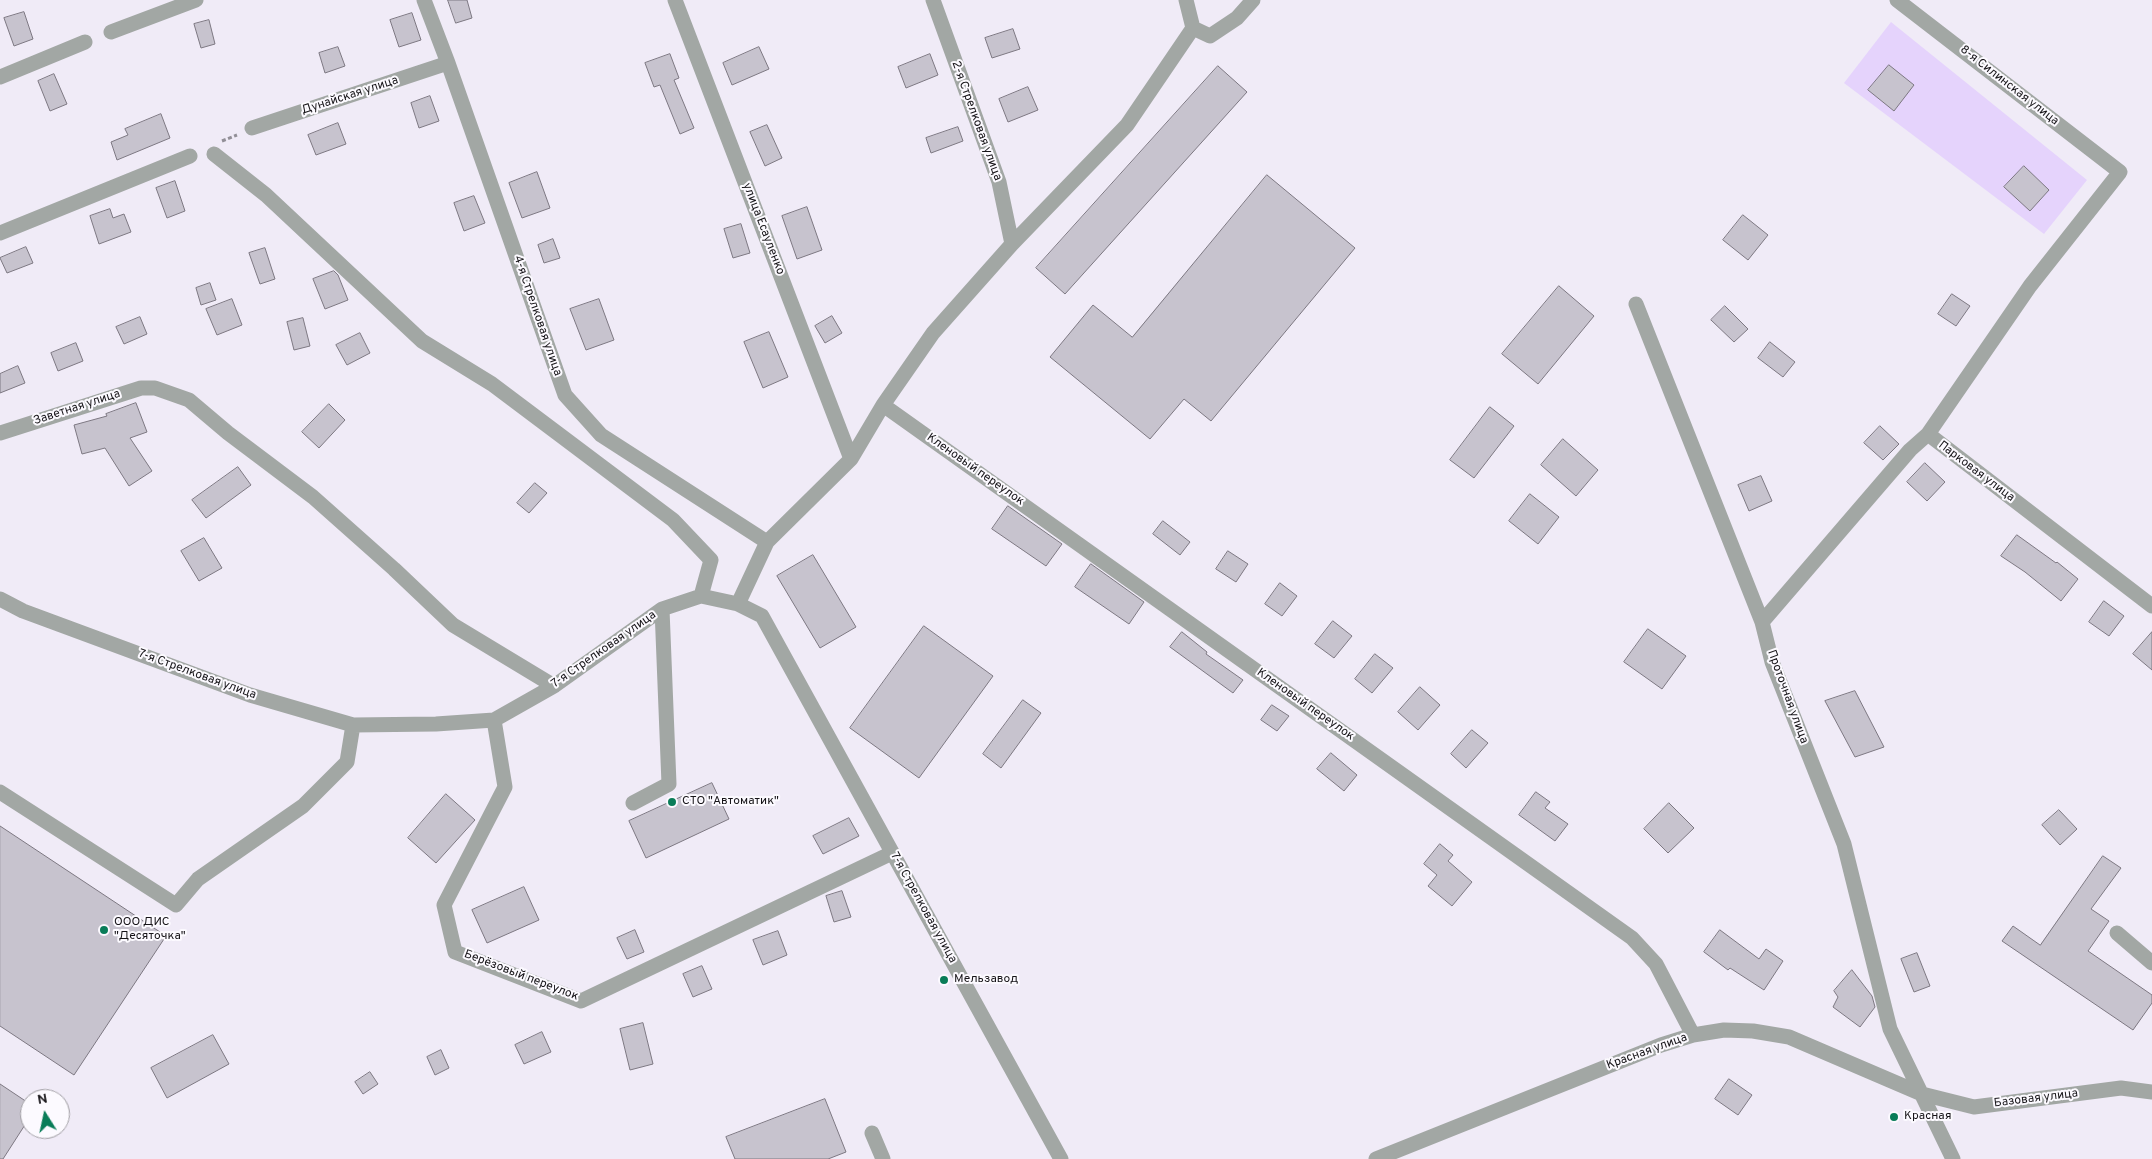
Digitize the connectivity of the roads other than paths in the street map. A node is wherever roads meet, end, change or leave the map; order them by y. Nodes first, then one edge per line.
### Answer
1 (196, 0) edge
2 (424, 0) edge
3 (675, 0) edge
4 (933, 0) edge
5 (1186, 0) edge
6 (1253, 0) edge
7 (1897, 0) edge
8 (1193, 28) junction
9 (111, 32) dead end
10 (85, 42) dead end
11 (448, 63) junction
12 (0, 77) edge
13 (252, 128) dead end
14 (214, 154) dead end
15 (190, 156) dead end
16 (0, 233) edge
17 (1012, 244) junction
18 (1636, 304) dead end
19 (883, 405) junction
20 (0, 433) edge
21 (1928, 434) junction
22 (851, 459) junction
23 (767, 542) junction
24 (701, 596) junction
25 (0, 599) edge
26 (738, 604) junction
27 (2152, 606) edge
28 (662, 609) junction
29 (1762, 622) junction
30 (554, 686) junction
31 (494, 720) junction
32 (353, 725) junction
33 (0, 792) edge
34 (633, 803) dead end
35 (892, 853) junction
36 (2117, 933) dead end
37 (2152, 963) edge
38 (1693, 1035) junction
39 (2152, 1092) edge
40 (1922, 1094) junction
41 (872, 1133) dead end
42 (883, 1159) edge
43 (1061, 1159) edge
44 (1376, 1159) edge
45 (1952, 1159) edge

1 - 9 street
2 - 11 street, 4-я Стрелковая улица
3 - 22 street, улица Есауленко
4 - 17 street, 2-я Стрелковая улица
5 - 8 street
6 - 8 street
7 - 21 street, 8-я Силинская улица
8 - 17 street
10 - 12 street
11 - 13 street, Дунайская улица
11 - 23 street, 4-я Стрелковая улица
14 - 24 street
15 - 16 street
17 - 19 street
18 - 29 street, Проточная улица
19 - 22 street
19 - 38 street, Кленовый переулок
20 - 30 street, Заветная улица
21 - 27 street, Парковая улица
21 - 29 street, Парковая улица
22 - 23 street
23 - 26 street
24 - 26 street, 7-я Стрелковая улица
24 - 28 street, 7-я Стрелковая улица
25 - 32 street, 7-я Стрелковая улица
26 - 35 street, 7-я Стрелковая улица
28 - 30 street, 7-я Стрелковая улица
28 - 34 street
29 - 40 street, Проточная улица
30 - 31 street, 7-я Стрелковая улица
31 - 32 street, 7-я Стрелковая улица
31 - 35 street, Берёзовый переулок
32 - 33 street
35 - 43 street, 7-я Стрелковая улица
36 - 37 street
38 - 40 street, Красная улица
38 - 44 street, Красная улица
39 - 40 street, Базовая улица
40 - 45 street, Проточная улица
41 - 42 street

